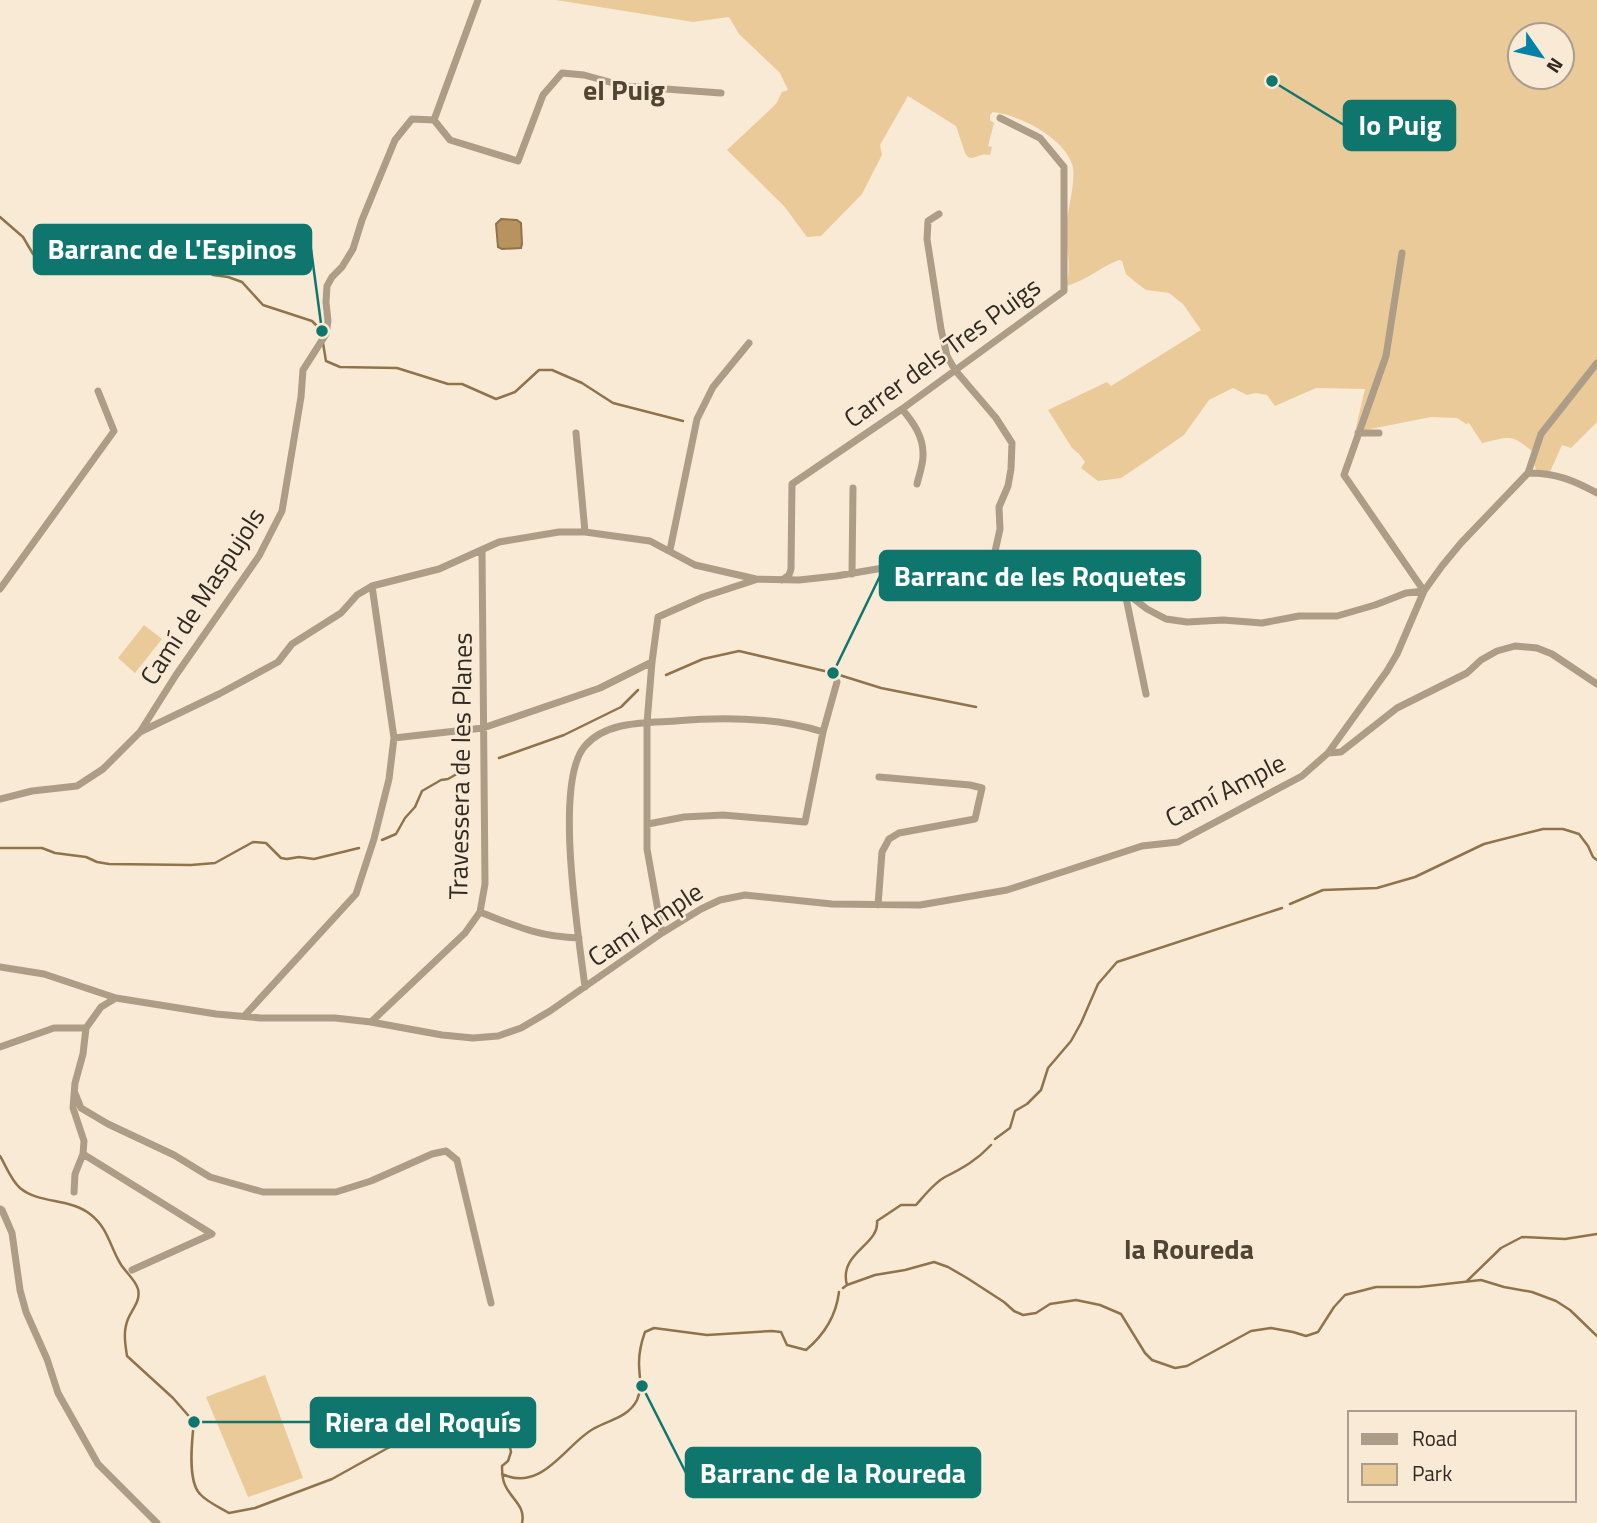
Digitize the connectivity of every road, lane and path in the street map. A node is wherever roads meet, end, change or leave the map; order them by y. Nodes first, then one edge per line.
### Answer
1 (478, 0) edge
2 (721, 93) dead end
3 (1000, 118) dead end
4 (434, 120) junction
5 (939, 214) dead end
6 (1402, 253) dead end
7 (749, 342) dead end
8 (1597, 363) edge
9 (955, 370) junction
10 (98, 391) dead end
11 (902, 408) junction
12 (576, 433) dead end
13 (1358, 433) junction
14 (1379, 433) dead end
15 (1528, 473) junction
16 (917, 484) dead end
17 (853, 488) dead end
18 (1597, 493) edge
19 (585, 532) junction
20 (482, 550) junction
21 (670, 551) junction
22 (994, 556) junction
23 (852, 574) junction
24 (756, 579) junction
25 (782, 580) junction
26 (372, 586) junction
27 (0, 589) edge
28 (1423, 591) junction
29 (1125, 593) junction
30 (652, 662) junction
31 (836, 682) dead end
32 (1597, 684) edge
33 (1146, 694) dead end
34 (648, 723) junction
35 (483, 728) junction
36 (140, 732) junction
37 (823, 732) junction
38 (394, 738) junction
39 (1328, 753) junction
40 (879, 777) dead end
41 (0, 799) edge
42 (648, 824) junction
43 (878, 905) junction
44 (480, 912) junction
45 (662, 933) junction
46 (579, 938) junction
47 (0, 967) edge
48 (585, 987) junction
49 (116, 998) junction
50 (246, 1014) dead end
51 (370, 1022) junction
52 (86, 1028) junction
53 (0, 1047) edge
54 (75, 1093) junction
55 (83, 1154) junction
56 (74, 1192) dead end
57 (0, 1209) edge
58 (132, 1270) dead end
59 (491, 1303) dead end
60 (157, 1523) edge

1 - 4 street
2 - 4 street
3 - 9 street, Carrer dels Tres Puigs
4 - 36 street, Camí de Maspujols
5 - 9 street
6 - 13 street
7 - 21 street
8 - 15 street
9 - 11 street, Carrer dels Tres Puigs
9 - 22 street
10 - 27 street
11 - 16 street
11 - 25 street, Carrer dels Tres Puigs
12 - 19 street
13 - 14 street
13 - 28 street
15 - 18 street
15 - 28 street, Camí Ample
17 - 23 street
19 - 20 street
19 - 21 street
20 - 26 street
20 - 35 street, Travessera de les Planes
21 - 24 street
22 - 23 street
22 - 29 street
23 - 25 street
24 - 25 street
24 - 30 street
26 - 36 street
26 - 38 street
28 - 29 street
28 - 39 street, Camí Ample
29 - 33 street
30 - 34 street
30 - 35 street
31 - 37 street
32 - 39 street
34 - 37 street
34 - 42 street
34 - 46 street
35 - 38 street
35 - 44 street, Travessera de les Planes
36 - 41 street, Camí de Maspujols
37 - 42 street
38 - 50 street
39 - 43 street, Camí Ample
40 - 43 street
42 - 45 street
43 - 45 street, Camí Ample
44 - 46 street
44 - 51 street, Travessera de les Planes
45 - 48 street, Camí Ample
46 - 48 street
47 - 49 street, Camí Ample
48 - 51 street, Camí Ample
49 - 51 street, Camí Ample
49 - 52 street
52 - 53 street
52 - 54 street
54 - 55 street
54 - 59 street
55 - 56 street
55 - 58 street
57 - 60 street

